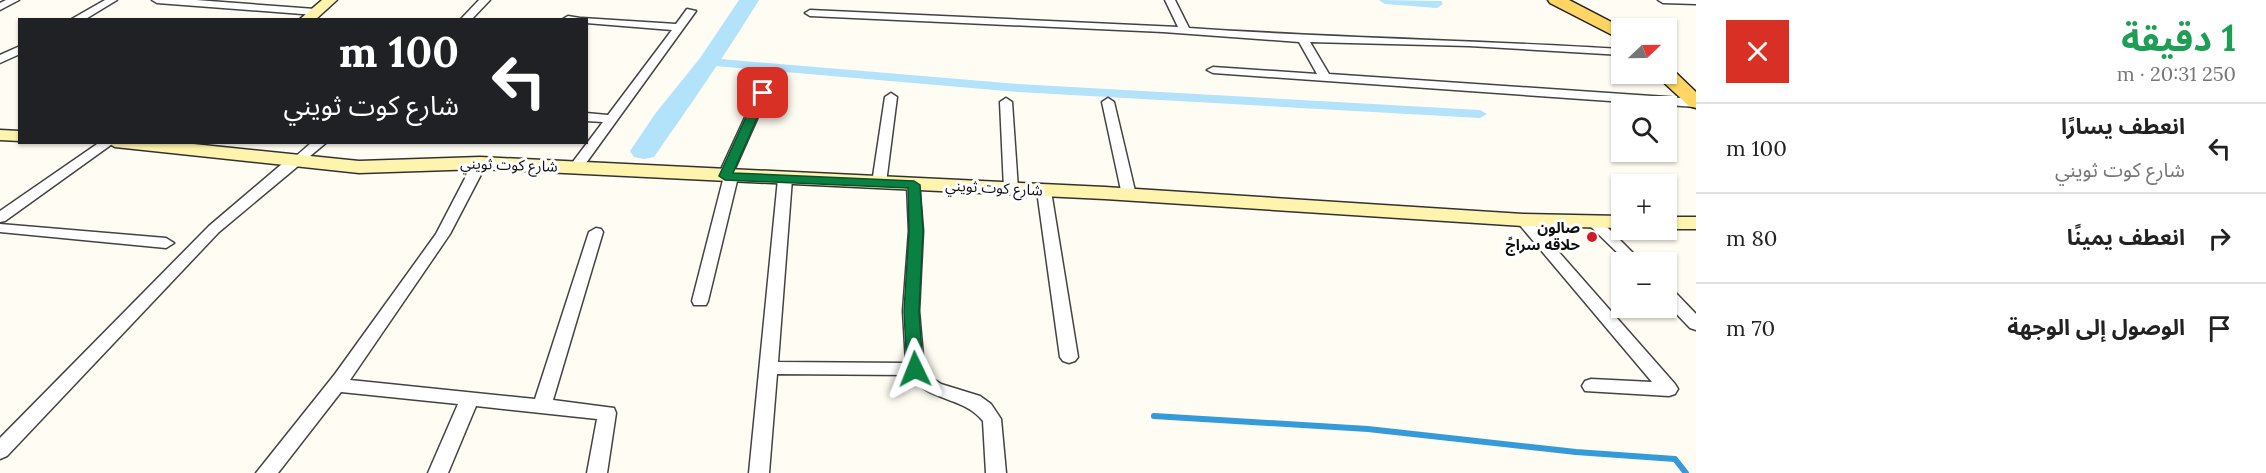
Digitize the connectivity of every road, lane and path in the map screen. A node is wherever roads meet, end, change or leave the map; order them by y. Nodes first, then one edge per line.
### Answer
1 (14, 0) edge
2 (112, 0) edge
3 (157, 0) edge
4 (167, 0) edge
5 (251, 0) edge
6 (330, 0) edge
7 (485, 0) edge
8 (1170, 0) edge
9 (1556, 0) edge
10 (1572, 0) edge
11 (1663, 0) edge
12 (1696, 1) edge
13 (242, 6) junction
14 (0, 7) edge
15 (692, 11) dead end
16 (810, 13) dead end
17 (310, 16) edge
18 (79, 18) edge
19 (467, 18) edge
20 (588, 20) edge
21 (1611, 20) edge
22 (680, 27) junction
23 (1611, 29) edge
24 (1185, 31) junction
25 (1303, 39) junction
26 (18, 50) edge
27 (1611, 51) edge
28 (0, 61) edge
29 (18, 63) edge
30 (1677, 69) edge
31 (1213, 70) dead end
32 (772, 72) dead end
33 (1325, 78) junction
34 (1676, 84) edge
35 (1696, 86) edge
36 (891, 97) dead end
37 (1006, 102) dead end
38 (1108, 102) dead end
39 (1696, 103) edge
40 (588, 117) edge
41 (611, 119) junction
42 (0, 135) edge
43 (18, 136) edge
44 (106, 144) edge
45 (139, 144) edge
46 (318, 144) edge
47 (296, 161) junction
48 (480, 163) junction
49 (576, 167) junction
50 (728, 177) junction
51 (785, 179) junction
52 (879, 183) junction
53 (914, 185) junction
54 (1011, 189) junction
55 (1044, 191) junction
56 (1129, 195) junction
57 (0, 218) edge
58 (1523, 220) junction
59 (1593, 221) junction
60 (1611, 222) edge
61 (1677, 223) edge
62 (1696, 223) edge
63 (0, 228) edge
64 (596, 232) dead end
65 (166, 243) dead end
66 (1625, 252) edge
67 (700, 301) dead end
68 (1677, 304) edge
69 (1696, 324) edge
70 (1069, 357) dead end
71 (770, 368) junction
72 (915, 369) junction
73 (336, 385) junction
74 (1591, 387) dead end
75 (470, 399) junction
76 (542, 407) junction
77 (0, 451) edge
78 (266, 473) edge
79 (438, 473) edge
80 (597, 473) edge
81 (759, 473) edge
82 (996, 473) edge

1 - 14 street
2 - 18 street
3 - 4 street
4 - 13 street
5 - 13 street
6 - 17 main road
7 - 19 street
8 - 24 street
9 - 23 main road
10 - 21 main road
11 - 12 street
13 - 17 street
15 - 22 street
16 - 24 street
20 - 22 street
22 - 41 street
24 - 25 street
25 - 27 street
25 - 33 street
26 - 28 street
28 - 29 street
30 - 35 main road
31 - 33 street
32 - 50 street
33 - 39 street
34 - 39 main road
36 - 52 street
37 - 54 street
38 - 56 street
40 - 41 street
41 - 49 street
42 - 43 main road
44 - 57 street
45 - 47 main road, شارع كوت ثويني
46 - 47 street
47 - 48 main road, شارع كوت ثويني
47 - 77 street
48 - 49 main road, شارع كوت ثويني
48 - 73 street
49 - 50 main road, شارع كوت ثويني
50 - 51 main road, شارع كوت ثويني
50 - 67 street
51 - 52 main road, شارع كوت ثويني
51 - 71 street
52 - 53 main road, شارع كوت ثويني
53 - 54 main road, شارع كوت ثويني
53 - 72 street
54 - 55 main road, شارع كوت ثويني
55 - 56 main road, شارع كوت ثويني
55 - 70 street
56 - 58 main road, شارع كوت ثويني
58 - 59 main road, شارع كوت ثويني
58 - 74 street
59 - 60 main road, شارع كوت ثويني
59 - 66 street
61 - 62 main road
63 - 65 street
64 - 76 street
68 - 69 street
71 - 72 street
71 - 81 street
72 - 82 street
73 - 75 street
73 - 78 street
75 - 76 street
75 - 79 street
76 - 80 street

